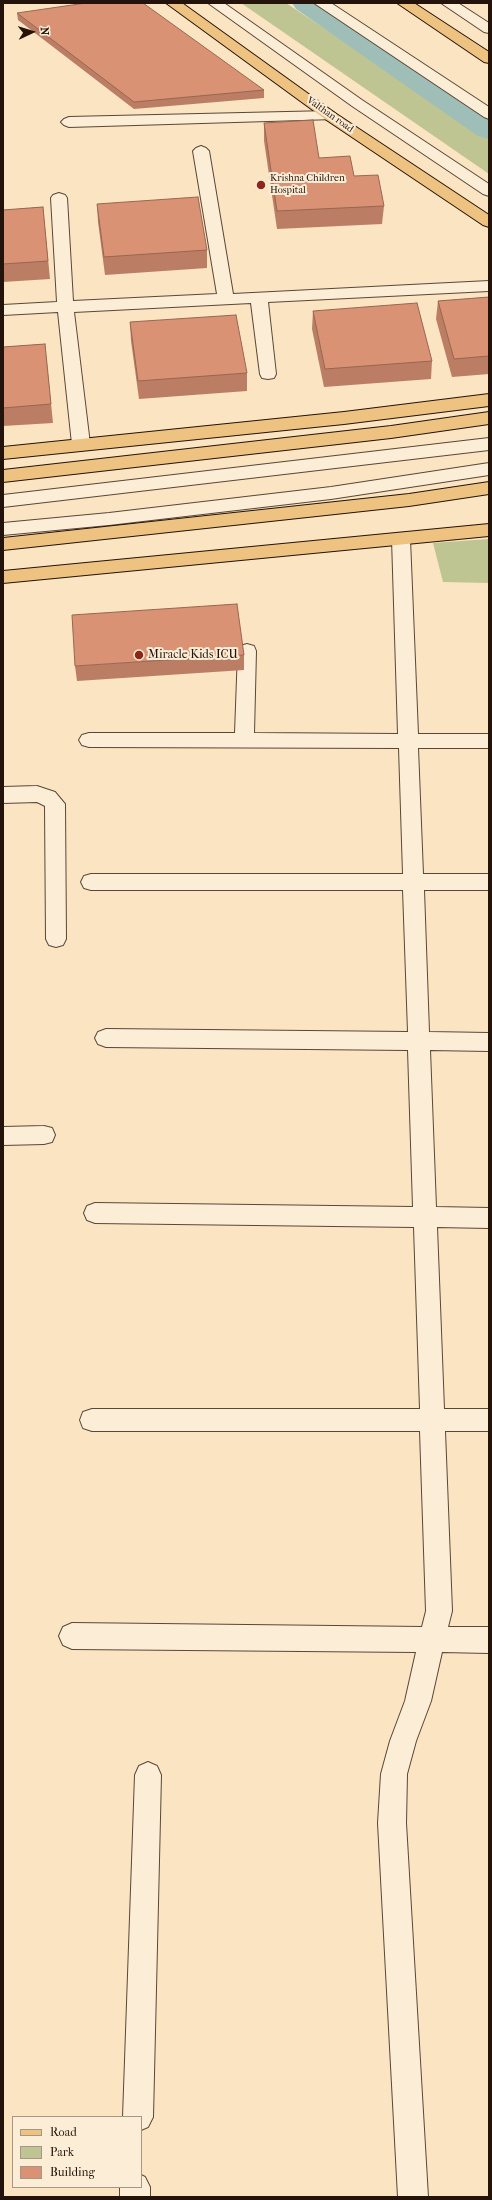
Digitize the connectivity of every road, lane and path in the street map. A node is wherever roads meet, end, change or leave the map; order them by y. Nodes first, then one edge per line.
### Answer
1 (173, 3) edge
2 (215, 3) edge
3 (321, 3) edge
4 (404, 3) edge
5 (451, 4) edge
6 (489, 29) edge
7 (489, 59) edge
8 (489, 114) edge
9 (330, 116) junction
10 (69, 122) dead end
11 (202, 151) dead end
12 (489, 191) edge
13 (59, 198) dead end
14 (489, 222) edge
15 (489, 286) edge
16 (259, 297) junction
17 (226, 298) junction
18 (65, 306) junction
19 (3, 310) edge
20 (268, 374) dead end
21 (489, 400) edge
22 (489, 418) edge
23 (81, 444) junction
24 (489, 444) edge
25 (3, 453) edge
26 (489, 469) edge
27 (3, 476) edge
28 (489, 488) edge
29 (3, 501) edge
30 (3, 529) edge
31 (489, 530) edge
32 (401, 539) junction
33 (3, 544) edge
34 (3, 577) edge
35 (247, 652) dead end
36 (89, 740) dead end
37 (244, 740) junction
38 (408, 740) junction
39 (489, 741) edge
40 (3, 795) edge
41 (91, 882) dead end
42 (413, 882) junction
43 (489, 882) edge
44 (56, 939) dead end
45 (106, 1038) dead end
46 (418, 1041) junction
47 (489, 1042) edge
48 (44, 1135) dead end
49 (3, 1136) edge
50 (95, 1213) dead end
51 (425, 1217) junction
52 (489, 1218) edge
53 (92, 1420) dead end
54 (431, 1420) junction
55 (489, 1420) edge
56 (72, 1636) dead end
57 (431, 1639) junction
58 (489, 1640) edge
59 (148, 1775) dead end
60 (138, 2116) edge
61 (413, 2197) edge

1 - 9 main road, Valthan road
2 - 12 street
3 - 8 street
4 - 7 main road
5 - 6 street
9 - 10 street
9 - 14 main road, Valthan road
11 - 17 street
13 - 18 street
15 - 16 street
16 - 17 street
16 - 20 street
17 - 18 street
18 - 19 street
18 - 23 street
21 - 23 main road
22 - 27 main road
23 - 25 main road
24 - 29 street
26 - 30 street
28 - 33 main road
31 - 32 main road
32 - 34 main road
32 - 38 street
35 - 37 street
36 - 37 street
37 - 38 street
38 - 39 street
38 - 42 street
40 - 44 street
41 - 42 street
42 - 43 street
42 - 46 street
45 - 46 street
46 - 47 street
46 - 51 street
48 - 49 street
50 - 51 street
51 - 52 street
51 - 54 street
53 - 54 street
54 - 55 street
54 - 57 street
56 - 57 street
57 - 58 street
57 - 61 street
59 - 60 street

